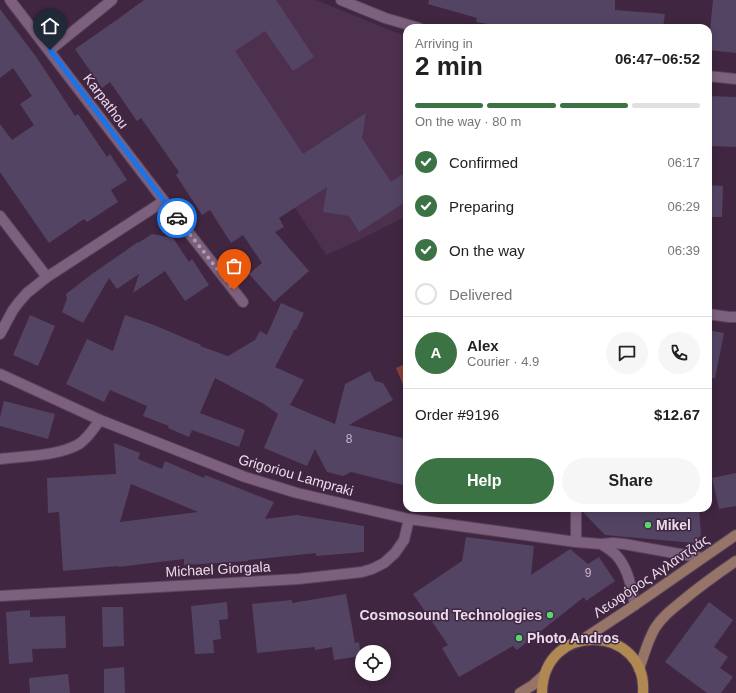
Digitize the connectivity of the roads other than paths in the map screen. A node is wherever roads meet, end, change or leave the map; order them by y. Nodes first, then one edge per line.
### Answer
1 (10, 0) edge
2 (112, 0) edge
3 (341, 0) edge
4 (405, 24) edge
5 (50, 50) junction
6 (712, 76) edge
7 (736, 78) edge
8 (164, 201) junction
9 (0, 216) edge
10 (47, 277) junction
11 (243, 302) dead end
12 (712, 315) edge
13 (736, 318) edge
14 (0, 334) edge
15 (0, 374) edge
16 (100, 420) junction
17 (0, 459) edge
18 (576, 512) edge
19 (409, 519) junction
20 (736, 535) edge
21 (576, 542) junction
22 (601, 544) junction
23 (702, 558) junction
24 (736, 561) edge
25 (0, 596) edge
26 (635, 605) junction
27 (582, 640) junction
28 (640, 669) junction
29 (544, 675) junction
30 (645, 691) edge
31 (520, 693) edge
32 (542, 693) edge

1 - 5 street, Karpathou
2 - 5 street
3 - 4 street
5 - 8 street, Karpathou
6 - 7 street
8 - 10 street
8 - 11 street, Karpathou
9 - 10 street
10 - 14 street
12 - 13 street
15 - 16 street, Grigoriou Lampraki
16 - 17 street
16 - 19 street, Grigoriou Lampraki
18 - 21 street
19 - 21 street, Grigoriou Lampraki
19 - 25 street, Michael Giorgala
20 - 23 main road, Λεωφόρος Αγλαντζιάς
21 - 22 street, Grigoriou Lampraki
22 - 23 street, Grigoriou Lampraki
22 - 26 street
23 - 26 main road, Λεωφόρος Αγλαντζιάς
24 - 28 main road
26 - 27 main road, Λεωφόρος Αγλαντζιάς
27 - 28 main road
27 - 29 main road
28 - 30 main road
29 - 31 main road
29 - 32 main road

